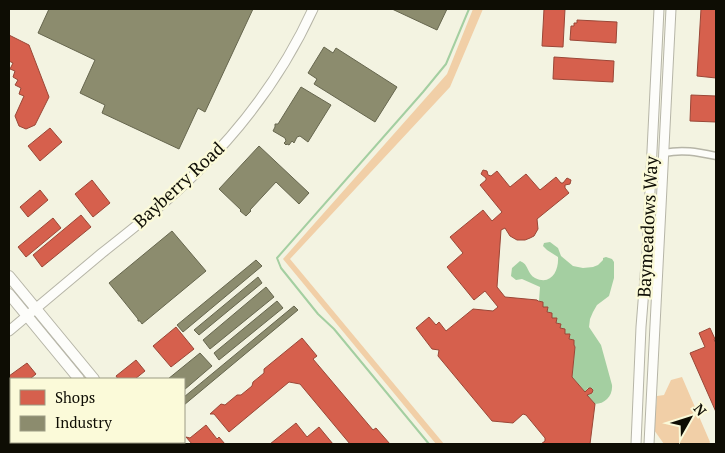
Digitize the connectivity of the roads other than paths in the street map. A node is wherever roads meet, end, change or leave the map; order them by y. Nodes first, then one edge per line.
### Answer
1 (314, 9) edge
2 (659, 9) edge
3 (671, 9) edge
4 (664, 153) junction
5 (716, 156) edge
6 (9, 276) edge
7 (9, 294) edge
8 (36, 308) junction
9 (27, 316) junction
10 (9, 331) edge
11 (78, 378) edge
12 (93, 378) edge
13 (636, 444) edge
14 (649, 444) edge

1 - 8 street, Bayberry Road
2 - 13 street, Baymeadows Way
3 - 4 street, Baymeadows Way
4 - 5 street
4 - 14 street, Baymeadows Way
6 - 8 main road
7 - 9 main road
8 - 9 street, Bayberry Road
8 - 12 main road
9 - 10 street, Bayberry Road
9 - 11 main road

